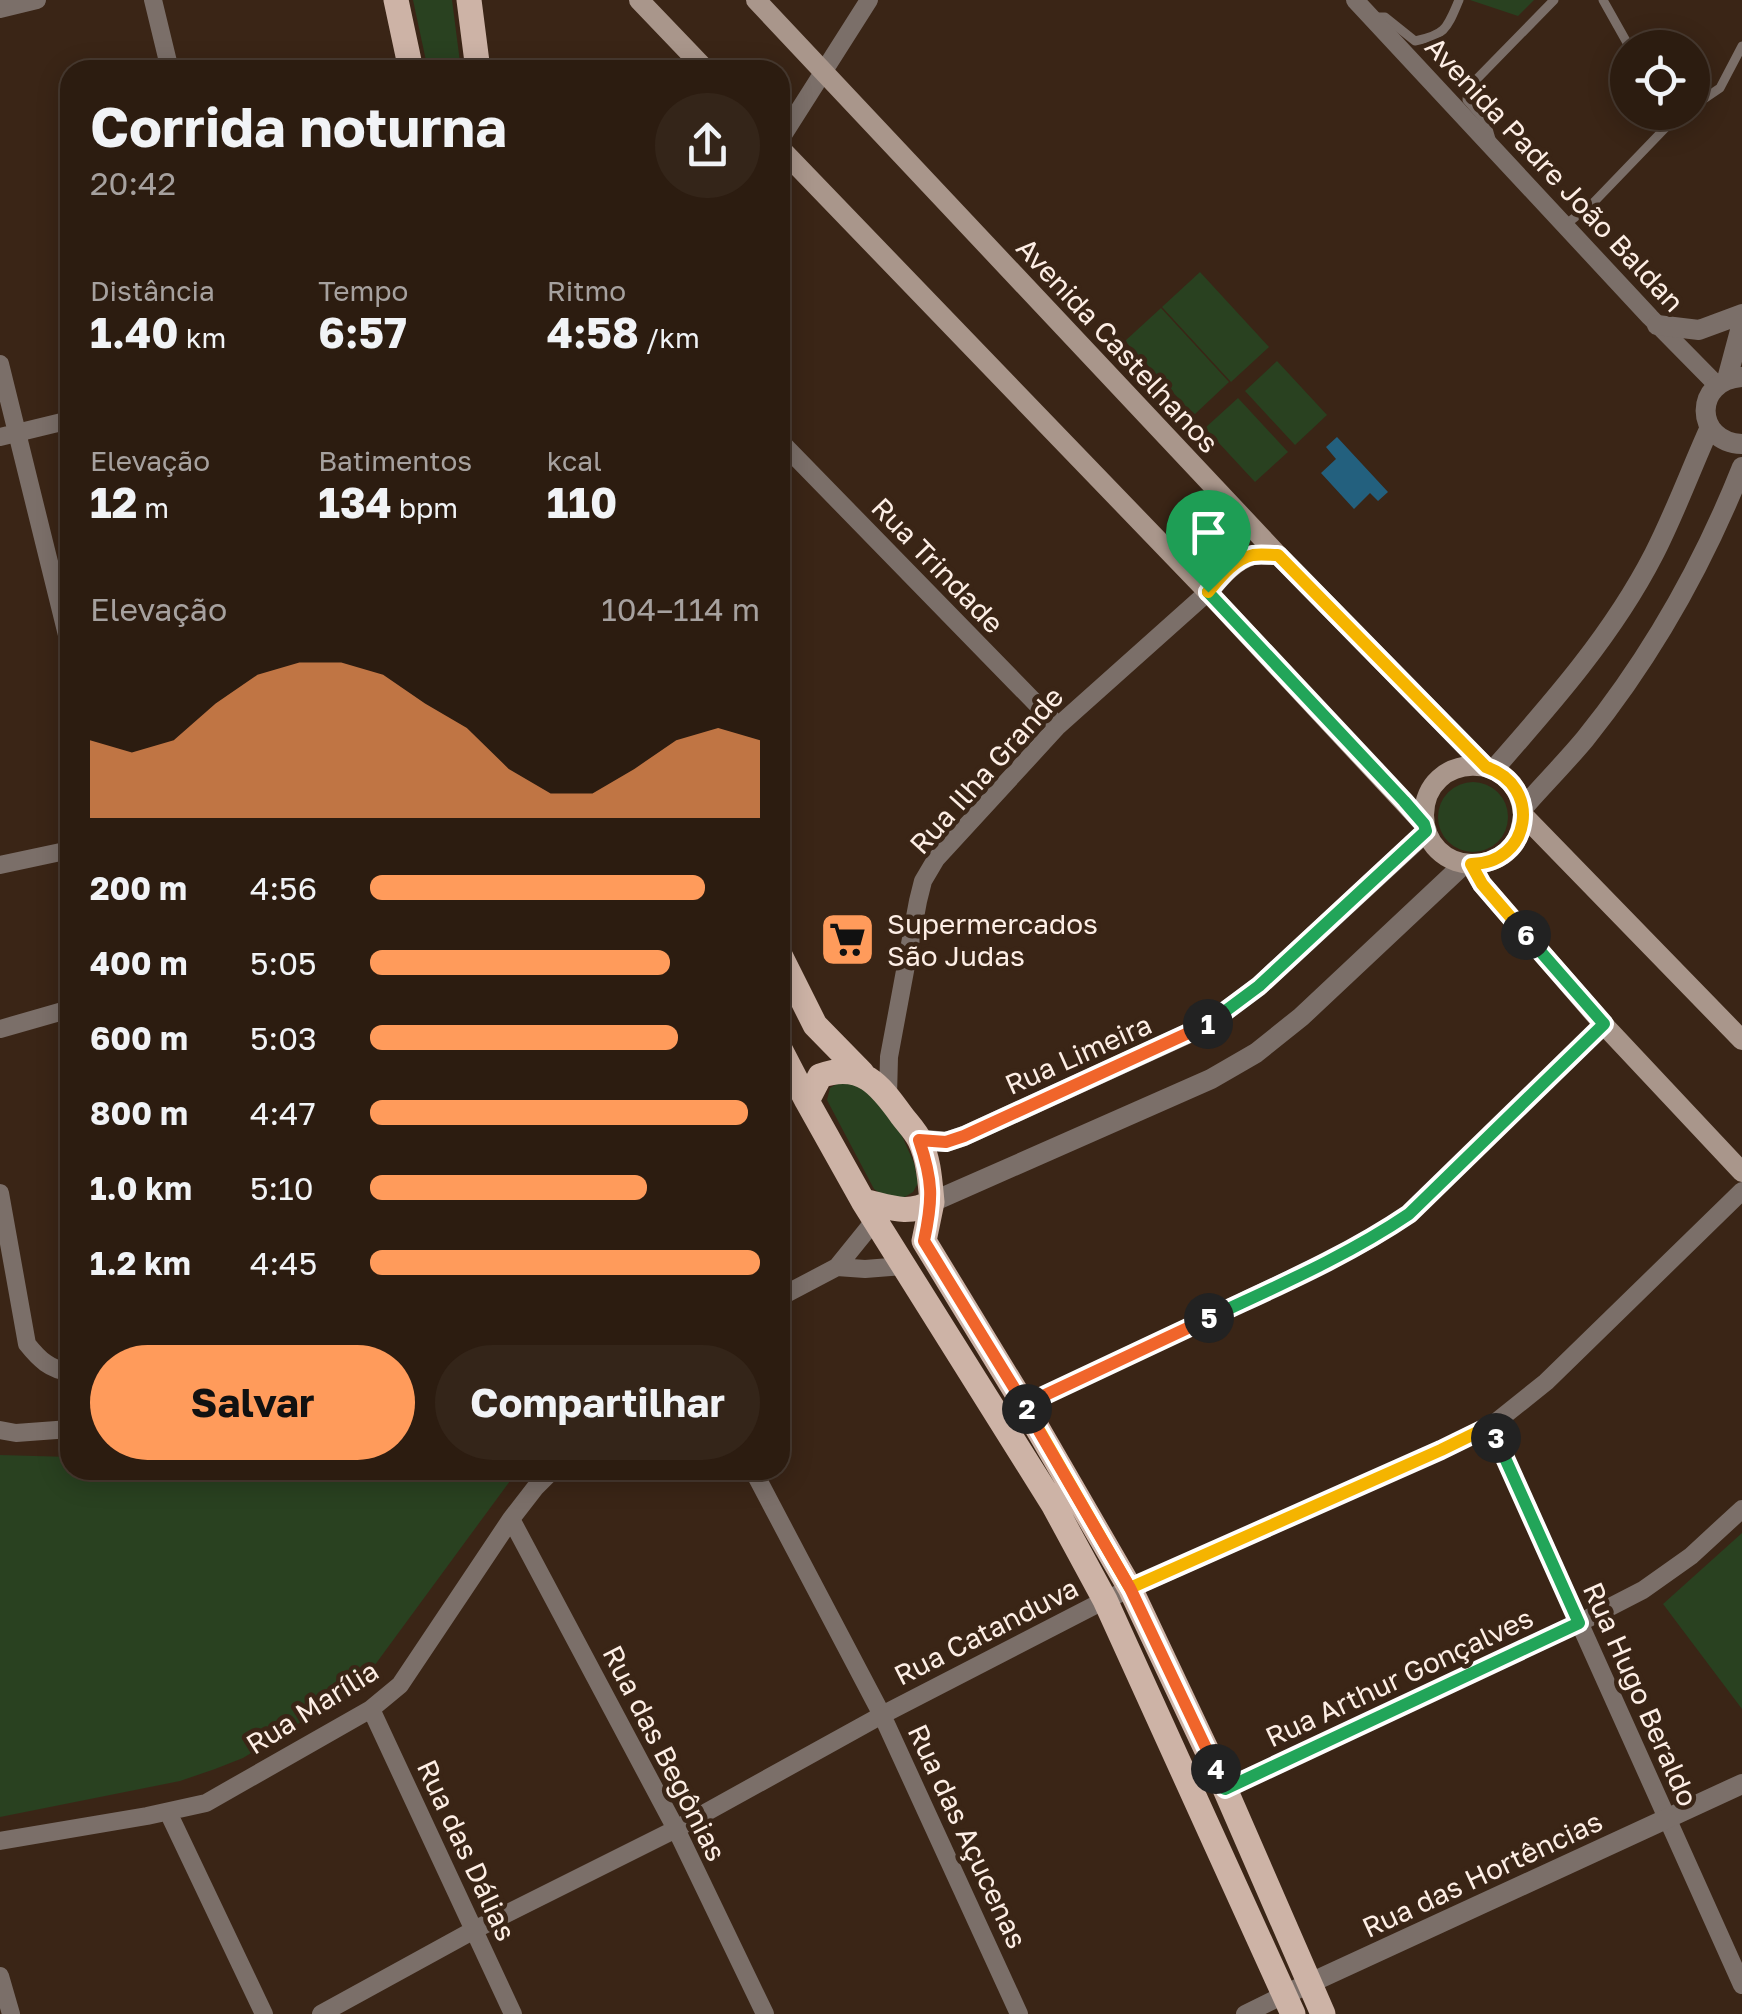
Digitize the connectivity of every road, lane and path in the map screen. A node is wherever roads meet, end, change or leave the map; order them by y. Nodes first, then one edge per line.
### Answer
1 (37, 0) edge
2 (153, 0) edge
3 (396, 0) edge
4 (469, 0) edge
5 (639, 0) edge
6 (756, 0) edge
7 (869, 0) edge
8 (1354, 0) edge
9 (1459, 0) edge
10 (1554, 0) edge
11 (1603, 0) edge
12 (0, 9) edge
13 (1370, 16) junction
14 (1620, 30) edge
15 (1742, 46) edge
16 (168, 60) edge
17 (408, 60) edge
18 (477, 60) edge
19 (696, 60) edge
20 (824, 72) junction
21 (1710, 95) edge
22 (790, 125) edge
23 (1658, 130) edge
24 (1495, 153) junction
25 (790, 158) edge
26 (1564, 226) junction
27 (1742, 314) edge
28 (1742, 322) edge
29 (1658, 325) junction
30 (0, 364) edge
31 (1729, 380) edge
32 (60, 422) edge
33 (1710, 426) junction
34 (8, 435) edge
35 (1742, 444) edge
36 (790, 452) edge
37 (1742, 467) edge
38 (1278, 555) junction
39 (1208, 592) junction
40 (60, 613) edge
41 (1058, 726) junction
42 (1490, 768) junction
43 (1523, 811) junction
44 (1425, 828) junction
45 (60, 852) edge
46 (1468, 864) junction
47 (0, 865) edge
48 (790, 975) edge
49 (60, 1013) edge
50 (1604, 1024) junction
51 (0, 1029) edge
52 (1742, 1040) edge
53 (790, 1068) edge
54 (862, 1073) junction
55 (888, 1096) junction
56 (807, 1101) junction
57 (919, 1140) junction
58 (1742, 1172) edge
59 (1742, 1191) edge
60 (0, 1193) edge
61 (932, 1202) junction
62 (869, 1211) junction
63 (3, 1223) edge
64 (903, 1266) junction
65 (837, 1267) junction
66 (790, 1292) edge
67 (60, 1370) edge
68 (1024, 1405) junction
69 (1490, 1426) junction
70 (0, 1430) edge
71 (60, 1430) edge
72 (544, 1480) edge
73 (758, 1480) edge
74 (1742, 1509) edge
75 (511, 1519) junction
76 (1130, 1588) junction
77 (1105, 1600) junction
78 (1579, 1623) junction
79 (371, 1709) junction
80 (882, 1715) junction
81 (1742, 1784) edge
82 (1225, 1789) junction
83 (168, 1812) junction
84 (1667, 1819) junction
85 (676, 1829) junction
86 (0, 1841) edge
87 (474, 1930) junction
88 (0, 1976) edge
89 (1310, 1984) junction
90 (1742, 1985) edge
91 (1289, 2004) edge
92 (11, 2014) edge
93 (264, 2014) edge
94 (320, 2014) edge
95 (512, 2014) edge
96 (765, 2014) edge
97 (1019, 2014) edge
98 (1245, 2014) edge
99 (1323, 2014) edge

1 - 12 street
2 - 16 street
3 - 17 main road
4 - 18 main road
5 - 19 main road
6 - 20 main road, Avenida Castelhanos
7 - 20 street
8 - 13 street, Avenida Padre João Baldan
9 - 13 lane
10 - 24 lane
11 - 14 lane
13 - 24 street, Avenida Padre João Baldan
15 - 21 lane
20 - 22 street
20 - 38 main road, Avenida Castelhanos
23 - 26 lane
24 - 26 street, Avenida Padre João Baldan
25 - 39 main road
26 - 29 street, Avenida Padre João Baldan
27 - 29 street
28 - 31 street
29 - 31 street, Avenida Padre João Baldan
30 - 34 street
31 - 33 street
32 - 34 street
33 - 35 street
33 - 42 street
34 - 40 street
36 - 41 street, Rua Trindade
37 - 43 street
38 - 39 main road
38 - 42 main road, Avenida Castelhanos
39 - 41 street, Rua Ilha Grande
39 - 44 main road
41 - 55 street, Rua Ilha Grande
42 - 43 main road, Avenida Castelhanos
42 - 44 main road
43 - 46 main road
43 - 52 main road, Avenida Castelhanos
44 - 46 main road
44 - 57 street, Rua Limeira
45 - 47 street
46 - 50 main road
46 - 61 street
48 - 54 main road
49 - 51 street
50 - 58 main road
50 - 68 street
53 - 56 main road
54 - 55 main road
54 - 56 main road
55 - 57 main road
56 - 62 main road
57 - 61 main road
59 - 69 street, Rua Catanduva
60 - 63 street
61 - 62 main road
61 - 68 main road
62 - 64 main road
62 - 65 street
63 - 67 street
64 - 65 street
64 - 77 main road
65 - 66 street
68 - 76 main road
69 - 76 street, Rua Catanduva
69 - 78 street, Rua Hugo Beraldo
70 - 71 street
72 - 75 street, Rua Marília
73 - 80 street, Rua das Açucenas
74 - 78 street, Rua Arthur Gonçalves
75 - 79 street, Rua Marília
75 - 85 street, Rua das Begônias
76 - 77 street, Rua Catanduva
76 - 82 main road
77 - 80 street, Rua Catanduva
77 - 91 main road
78 - 82 street, Rua Arthur Gonçalves
78 - 84 street, Rua Hugo Beraldo
79 - 83 street, Rua Marília
79 - 87 street, Rua das Dálias
80 - 85 street, Rua Catanduva
80 - 97 street, Rua das Açucenas
81 - 84 street, Rua das Hortências
82 - 89 main road
83 - 86 street, Rua Marília
83 - 93 street
84 - 89 street, Rua das Hortências
84 - 90 street, Rua Hugo Beraldo
85 - 87 street, Rua Catanduva
85 - 96 street, Rua das Begônias
87 - 94 street, Rua Catanduva
87 - 95 street, Rua das Dálias
88 - 92 street
89 - 91 street, Rua das Hortências
89 - 99 main road
91 - 98 street, Rua das Hortências

